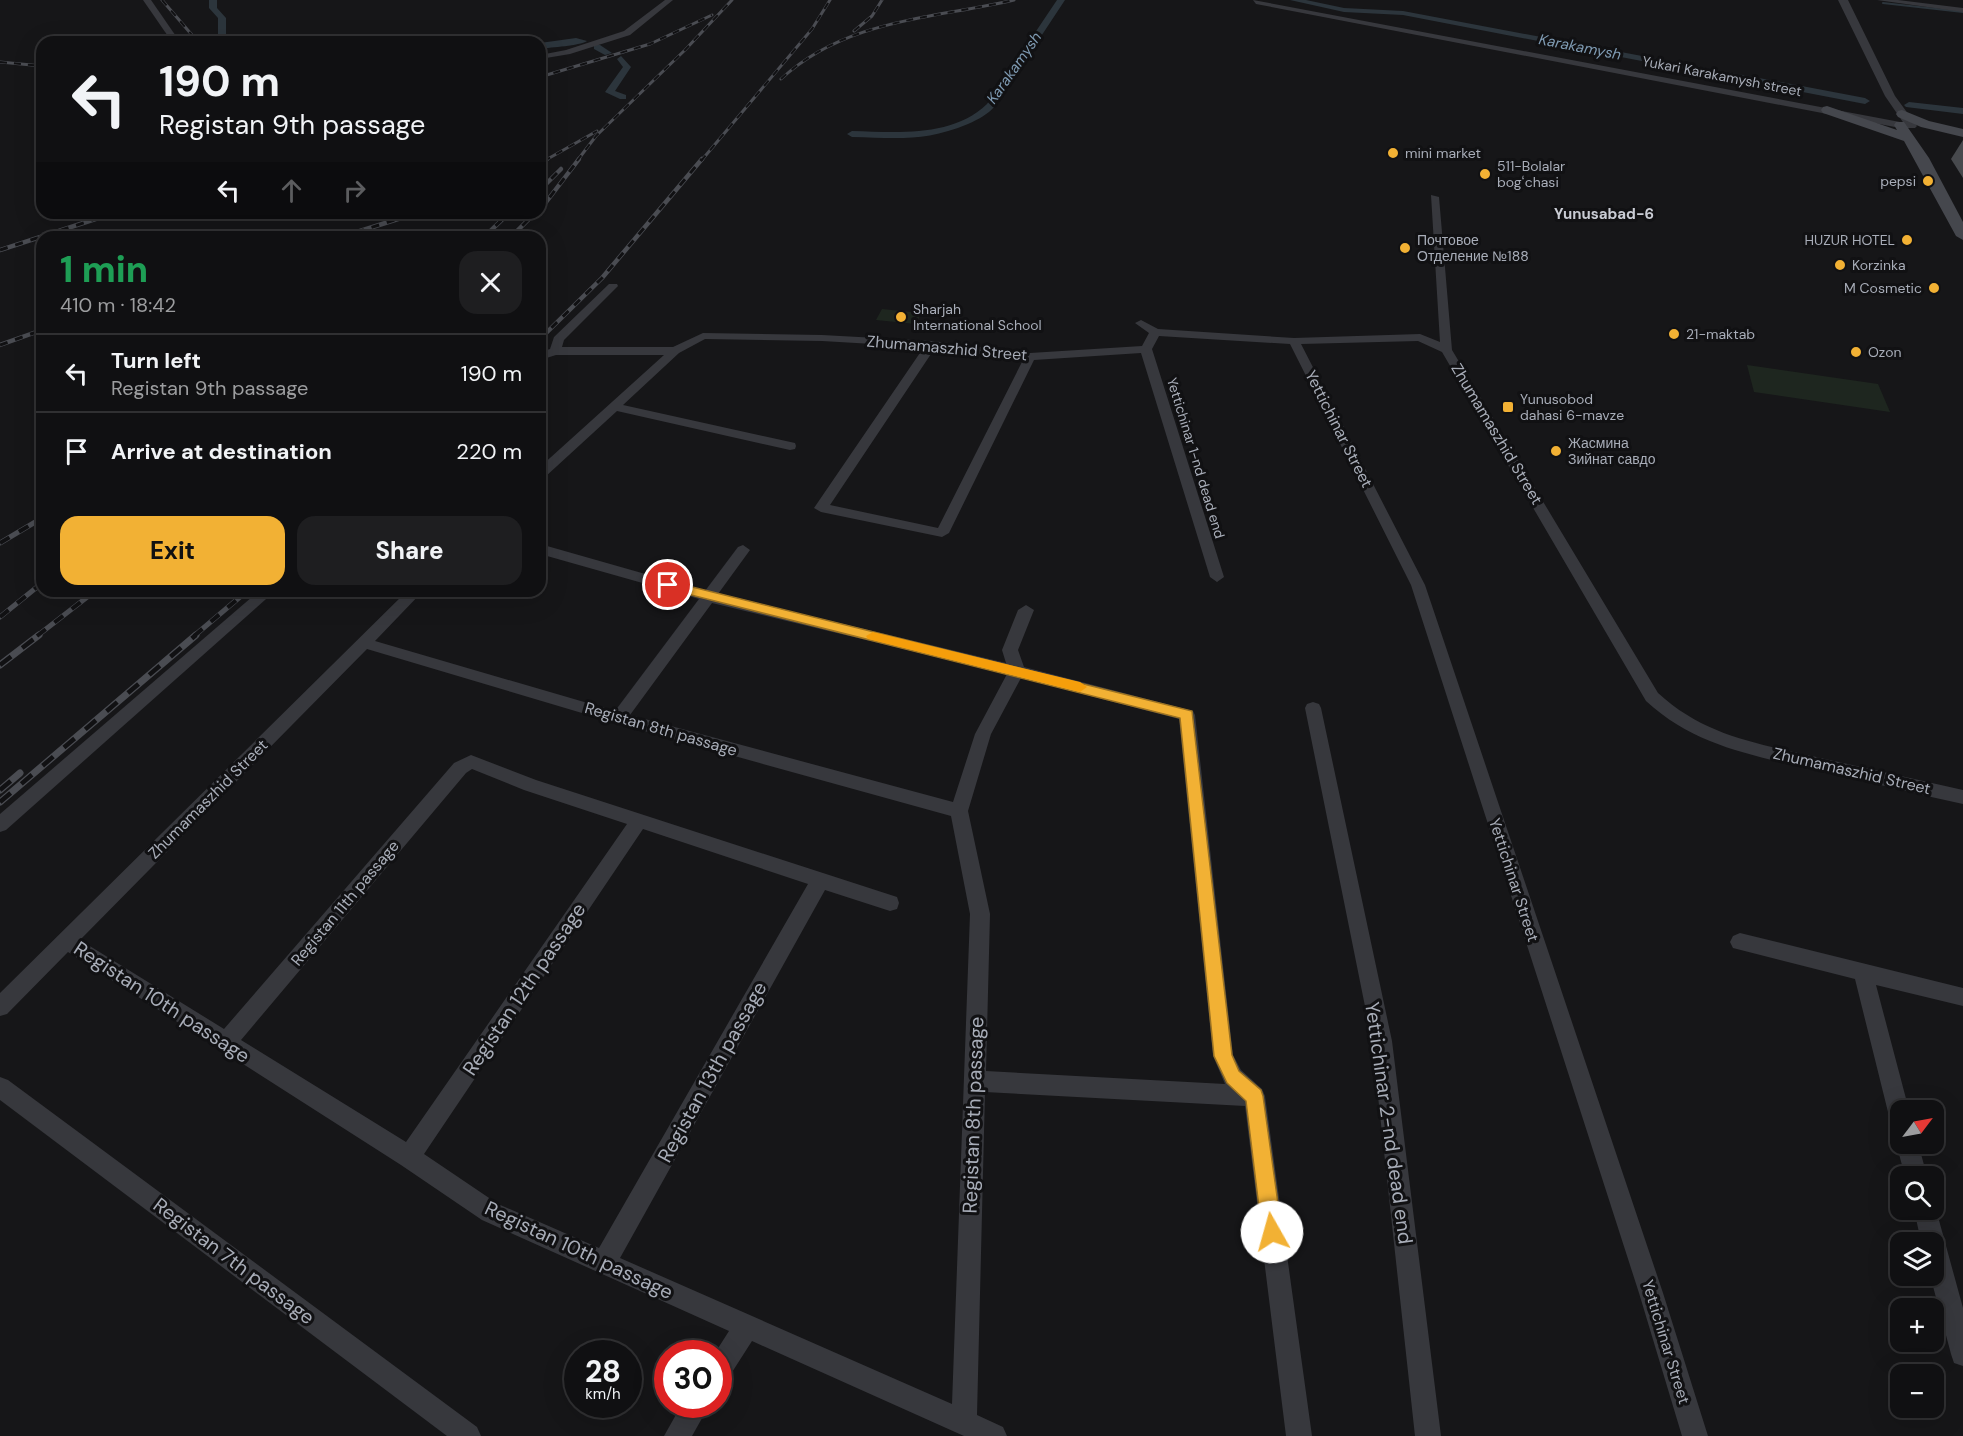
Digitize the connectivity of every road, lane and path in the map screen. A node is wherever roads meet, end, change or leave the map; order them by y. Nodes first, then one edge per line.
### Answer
1 (147, 0) edge
2 (669, 0) edge
3 (1836, 0) edge
4 (1843, 0) edge
5 (1881, 0) edge
6 (1256, 2) dead end
7 (1963, 10) edge
8 (172, 36) edge
9 (546, 56) edge
10 (1885, 95) junction
11 (1827, 110) joint
12 (1904, 122) junction
13 (1963, 135) edge
14 (1928, 148) junction
15 (1434, 197) dead end
16 (1963, 236) edge
17 (613, 286) dead end
18 (1142, 323) dead end
19 (1155, 332) junction
20 (1294, 341) junction
21 (932, 344) junction
22 (1146, 350) junction
23 (1446, 350) junction
24 (555, 351) junction
25 (675, 351) junction
26 (546, 354) edge
27 (1030, 357) junction
28 (616, 407) junction
29 (790, 446) dead end
30 (546, 469) edge
31 (743, 550) dead end
32 (546, 551) edge
33 (1217, 577) dead end
34 (261, 597) edge
35 (410, 597) edge
36 (710, 597) junction
37 (1026, 610) dead end
38 (364, 643) junction
39 (1017, 671) junction
40 (1313, 708) dead end
41 (619, 718) junction
42 (1963, 797) edge
43 (959, 811) junction
44 (639, 820) junction
45 (0, 825) edge
46 (820, 881) junction
47 (890, 903) dead end
48 (66, 941) junction
49 (1740, 942) dead end
50 (1863, 972) junction
51 (1963, 997) edge
52 (2, 1002) edge
53 (225, 1043) junction
54 (974, 1081) junction
55 (0, 1087) edge
56 (1254, 1096) junction
57 (1896, 1100) edge
58 (409, 1157) junction
59 (604, 1263) junction
60 (1944, 1278) edge
61 (747, 1326) junction
62 (1959, 1326) edge
63 (732, 1349) edge
64 (1963, 1354) edge
65 (689, 1418) edge
66 (964, 1422) junction
67 (468, 1436) edge
68 (677, 1436) edge
69 (994, 1436) edge
70 (1299, 1436) edge
71 (1428, 1436) edge
72 (1695, 1436) edge

1 - 8 street
2 - 9 street
3 - 10 street
4 - 10 street
5 - 7 street
6 - 11 street, Yukari Karakamysh street
10 - 12 street
11 - 12 main road
12 - 13 main road
12 - 13 main road
12 - 14 main road
13 - 14 main road
14 - 16 main road
15 - 23 street
17 - 24 street
18 - 19 street
19 - 20 street, Zhumamaszhid Street
19 - 22 street
20 - 23 street, Zhumamaszhid Street
20 - 72 street, Yettichinаr Street
21 - 25 street, Zhumamaszhid Street
21 - 27 street, Zhumamaszhid Street
21 - 27 street
22 - 27 street, Zhumamaszhid Street
22 - 33 street, Yettichinаr 1-nd dead end
23 - 42 street, Zhumamaszhid Street
24 - 25 street
24 - 26 street
25 - 28 street, Zhumamaszhid Street
28 - 29 street
28 - 30 street, Zhumamaszhid Street
31 - 36 street
32 - 36 street
34 - 45 street
35 - 38 street, Zhumamaszhid Street
36 - 39 street
36 - 41 street
37 - 39 street
38 - 41 street, Registan 8th passage
38 - 48 street, Zhumamaszhid Street
39 - 43 street, Registan 8th passage
39 - 56 street
40 - 71 street, Yettichinаr 2-nd dead end
41 - 43 street, Registan 8th passage
43 - 54 street, Registan 8th passage
44 - 46 street
44 - 53 street, Registan 11th passage
44 - 58 street, Registan 12th passage
46 - 47 street
46 - 59 street, Registan 13th passage
48 - 52 street, Zhumamaszhid Street
48 - 53 street, Registan 10th passage
49 - 50 street
50 - 51 street
50 - 57 street
53 - 58 street, Registan 10th passage
54 - 56 street
54 - 66 street, Registan 8th passage
55 - 67 street, Registan 7th passage
56 - 70 street
58 - 59 street, Registan 10th passage
59 - 61 street, Registan 10th passage
60 - 62 street
61 - 63 street
61 - 66 street, Registan 10th passage
62 - 64 street
65 - 68 street
66 - 69 street, Registan 10th passage

